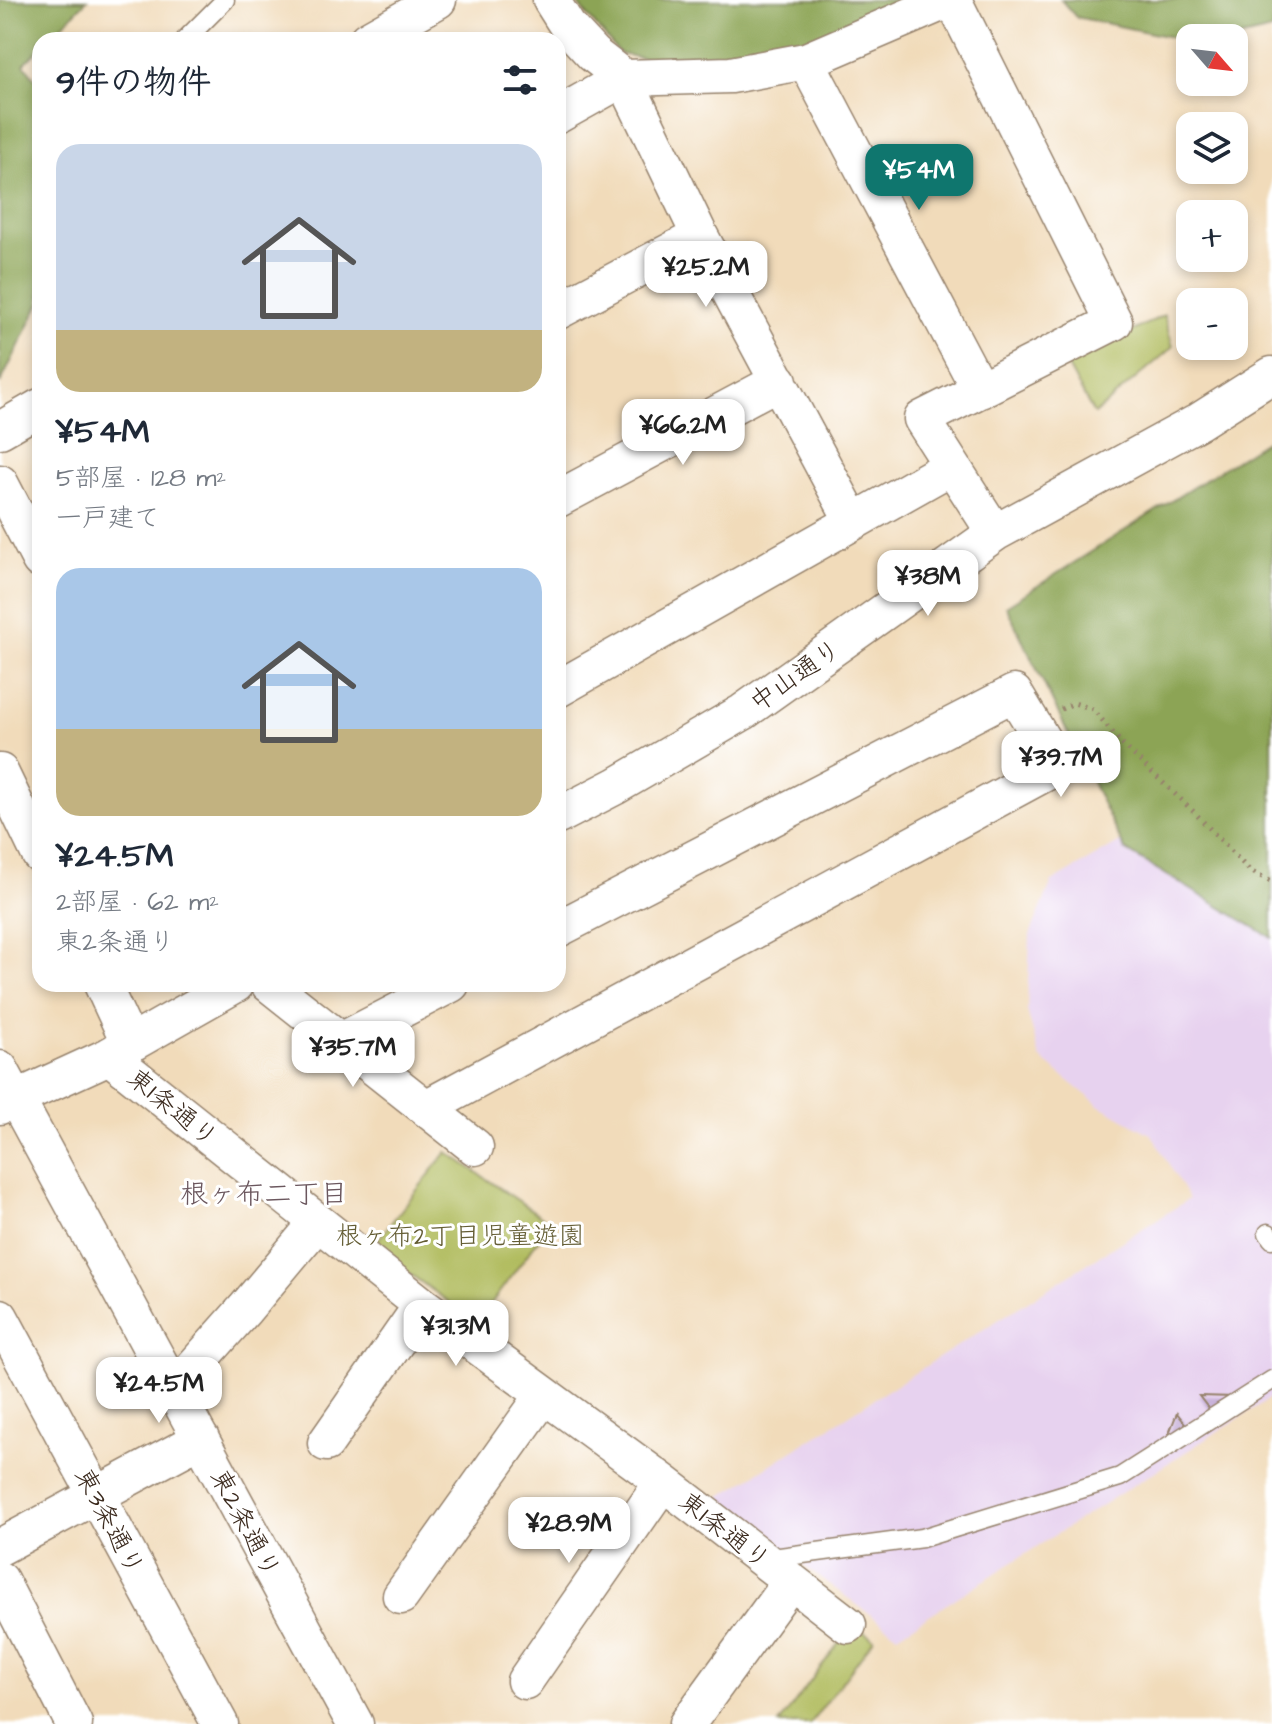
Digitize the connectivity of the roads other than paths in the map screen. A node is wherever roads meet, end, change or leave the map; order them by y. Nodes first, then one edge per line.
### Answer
1 (225, 0) edge
2 (438, 0) edge
3 (551, 0) edge
4 (951, 0) edge
5 (193, 32) edge
6 (381, 32) edge
7 (806, 61) junction
8 (624, 78) junction
9 (566, 111) edge
10 (700, 236) junction
11 (566, 307) edge
12 (1272, 375) edge
13 (779, 381) junction
14 (980, 390) junction
15 (32, 412) edge
16 (0, 430) edge
17 (952, 466) junction
18 (0, 483) edge
19 (566, 495) edge
20 (853, 521) junction
21 (995, 533) junction
22 (32, 545) edge
23 (566, 684) edge
24 (0, 772) edge
25 (566, 812) edge
26 (32, 838) edge
27 (566, 925) edge
28 (104, 992) edge
29 (222, 992) edge
30 (279, 992) edge
31 (436, 992) edge
32 (341, 1041) junction
33 (120, 1050) junction
34 (5, 1091) edge
35 (426, 1108) junction
36 (475, 1147) dead end
37 (317, 1223) junction
38 (422, 1305) junction
39 (0, 1317) edge
40 (1272, 1380) edge
41 (174, 1389) junction
42 (544, 1395) junction
43 (201, 1439) junction
44 (326, 1443) dead end
45 (663, 1482) junction
46 (96, 1495) junction
47 (0, 1547) edge
48 (777, 1570) junction
49 (0, 1580) edge
50 (401, 1596) dead end
51 (848, 1625) dead end
52 (525, 1681) dead end
53 (74, 1724) edge
54 (220, 1724) edge
55 (355, 1724) edge
56 (687, 1724) edge

1 - 5 lane
2 - 6 street
3 - 8 street
4 - 7 street
4 - 14 street
7 - 8 street
7 - 14 street
8 - 9 street
8 - 10 street
10 - 11 street
10 - 13 street
12 - 21 street, 中山通り
13 - 19 street
13 - 20 street
14 - 17 street
15 - 16 street
17 - 20 street
17 - 21 street
18 - 22 street
20 - 23 street
21 - 25 street, 中山通り
24 - 26 street
27 - 35 street
28 - 33 street
29 - 33 street
30 - 32 street
31 - 32 street
32 - 35 street
33 - 34 street
33 - 37 street, 東1条通り
34 - 41 street, 東2条通り
35 - 36 street
37 - 38 street, 東1条通り
37 - 41 street
38 - 42 street, 東1条通り
38 - 44 street
39 - 46 street, 東3条通り
40 - 48 lane
41 - 43 street, 東2条通り
42 - 45 street, 東1条通り
42 - 50 street
43 - 46 street
43 - 55 street, 東2条通り
45 - 48 street, 東1条通り
45 - 52 street
46 - 47 street
46 - 54 street, 東3条通り
48 - 51 street, 東1条通り
48 - 56 street
49 - 53 street

